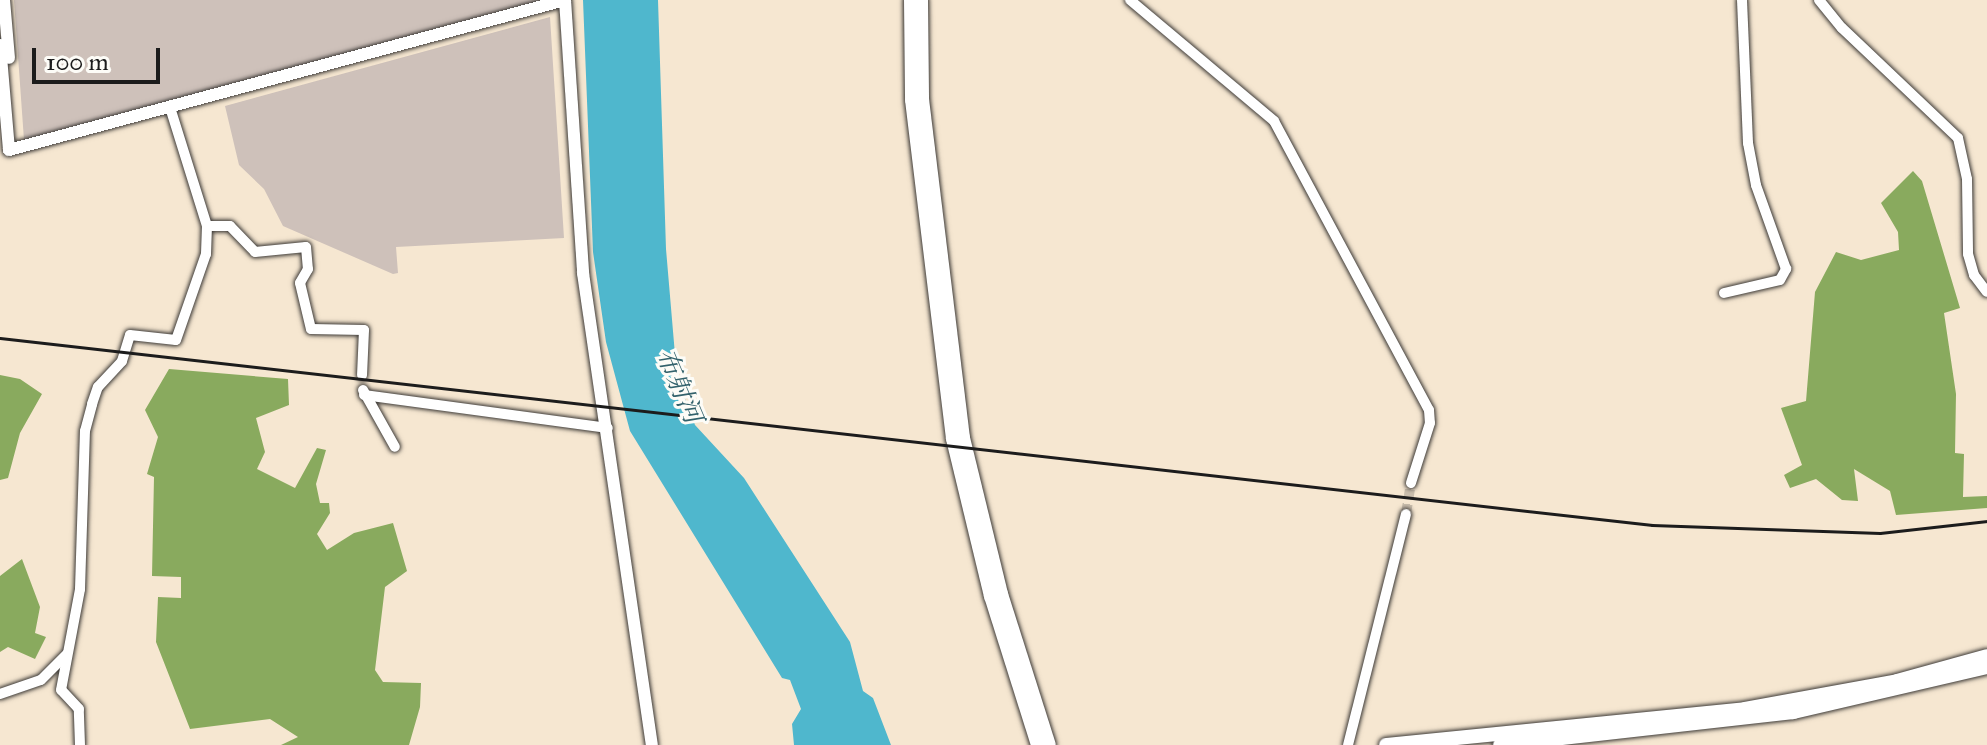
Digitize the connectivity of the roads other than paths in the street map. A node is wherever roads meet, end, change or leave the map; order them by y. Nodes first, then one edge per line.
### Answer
1 (4, 0) edge
2 (565, 0) edge
3 (911, 0) edge
4 (921, 0) edge
5 (1130, 0) edge
6 (1742, 0) edge
7 (1819, 0) edge
8 (0, 45) edge
9 (170, 107) junction
10 (13, 149) junction
11 (207, 226) junction
12 (1987, 292) edge
13 (1724, 293) dead end
14 (362, 375) dead end
15 (608, 428) junction
16 (395, 447) dead end
17 (1411, 483) tunnel mouth
18 (1406, 514) tunnel mouth
19 (72, 646) junction
20 (1987, 656) edge
21 (1987, 667) edge
22 (0, 694) edge
23 (80, 745) edge
24 (652, 745) edge
25 (1038, 745) edge
26 (1049, 745) edge
27 (1348, 745) edge
28 (1386, 745) edge
29 (1500, 745) edge

1 - 10 street
2 - 9 street
2 - 15 street
3 - 25 main road
4 - 26 main road
5 - 17 street
6 - 13 street
7 - 12 street
8 - 10 street
9 - 10 street
9 - 11 street
11 - 14 street
11 - 19 street
15 - 16 street
15 - 24 street
18 - 27 street
19 - 22 street
19 - 23 street
20 - 28 main road
21 - 29 main road

